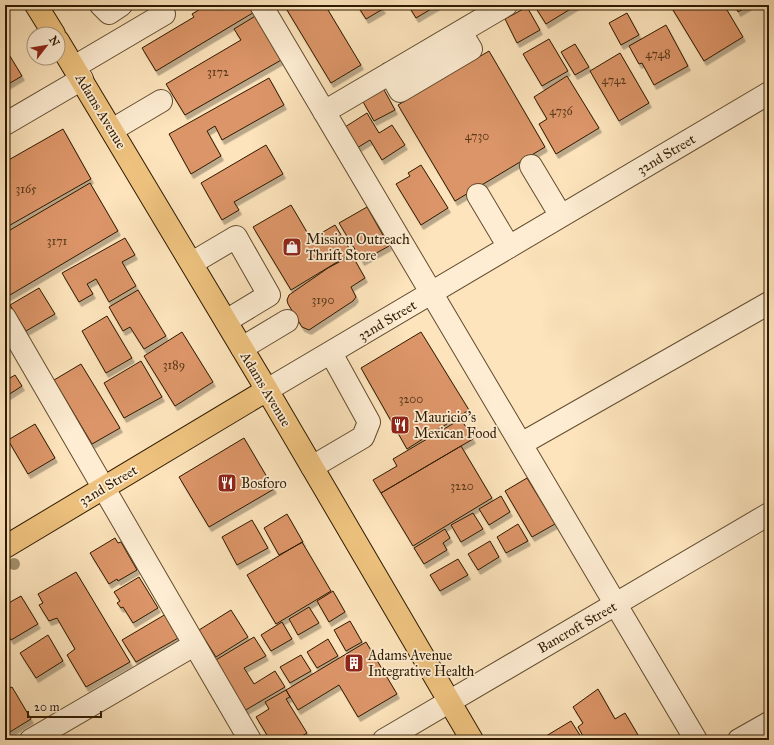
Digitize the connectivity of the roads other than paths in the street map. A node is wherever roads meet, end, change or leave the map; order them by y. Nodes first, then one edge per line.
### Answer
1 (36, 5) edge
2 (101, 5) edge
3 (121, 5) edge
4 (261, 5) edge
5 (506, 5) edge
6 (164, 14) dead end
7 (49, 26) edge
8 (66, 54) edge
9 (78, 73) junction
10 (769, 93) edge
11 (161, 101) dead end
12 (324, 112) junction
13 (5, 124) edge
14 (112, 130) junction
15 (532, 166) dead end
16 (478, 195) dead end
17 (561, 216) junction
18 (509, 247) junction
19 (192, 263) junction
20 (432, 293) junction
21 (769, 303) edge
22 (287, 321) dead end
23 (226, 322) junction
24 (7, 326) edge
25 (242, 348) junction
26 (331, 353) junction
27 (267, 390) junction
28 (521, 444) junction
29 (312, 467) junction
30 (103, 488) junction
31 (769, 514) edge
32 (5, 547) edge
33 (615, 604) junction
34 (194, 645) junction
35 (450, 702) junction
36 (769, 723) edge
37 (31, 740) edge
38 (250, 740) edge
39 (384, 740) edge
40 (472, 740) edge
41 (696, 740) edge
42 (739, 740) edge

1 - 7 main road
2 - 3 street
4 - 12 street
5 - 12 street
6 - 9 street
8 - 9 main road, Adams Avenue
9 - 13 street
9 - 14 main road, Adams Avenue
10 - 17 street, 32nd Street
11 - 14 street
12 - 20 street
14 - 19 main road, Adams Avenue
15 - 17 street
16 - 18 street
17 - 18 street, 32nd Street
18 - 20 street, 32nd Street
19 - 23 main road, Adams Avenue
19 - 23 street
20 - 26 street, 32nd Street
20 - 28 street
21 - 28 street
22 - 25 street
23 - 25 main road, Adams Avenue
24 - 30 street
25 - 27 main road, Adams Avenue
26 - 27 street, 32nd Street
26 - 29 street
27 - 29 main road, Adams Avenue
27 - 30 main road, 32nd Street
28 - 33 street
29 - 35 main road, Adams Avenue
30 - 32 main road, 32nd Street
30 - 34 street
31 - 33 street, Bancroft Street
33 - 35 street, Bancroft Street
33 - 41 street
34 - 37 street
34 - 38 street
35 - 39 street, Bancroft Street
35 - 40 main road, Adams Avenue
36 - 42 street

